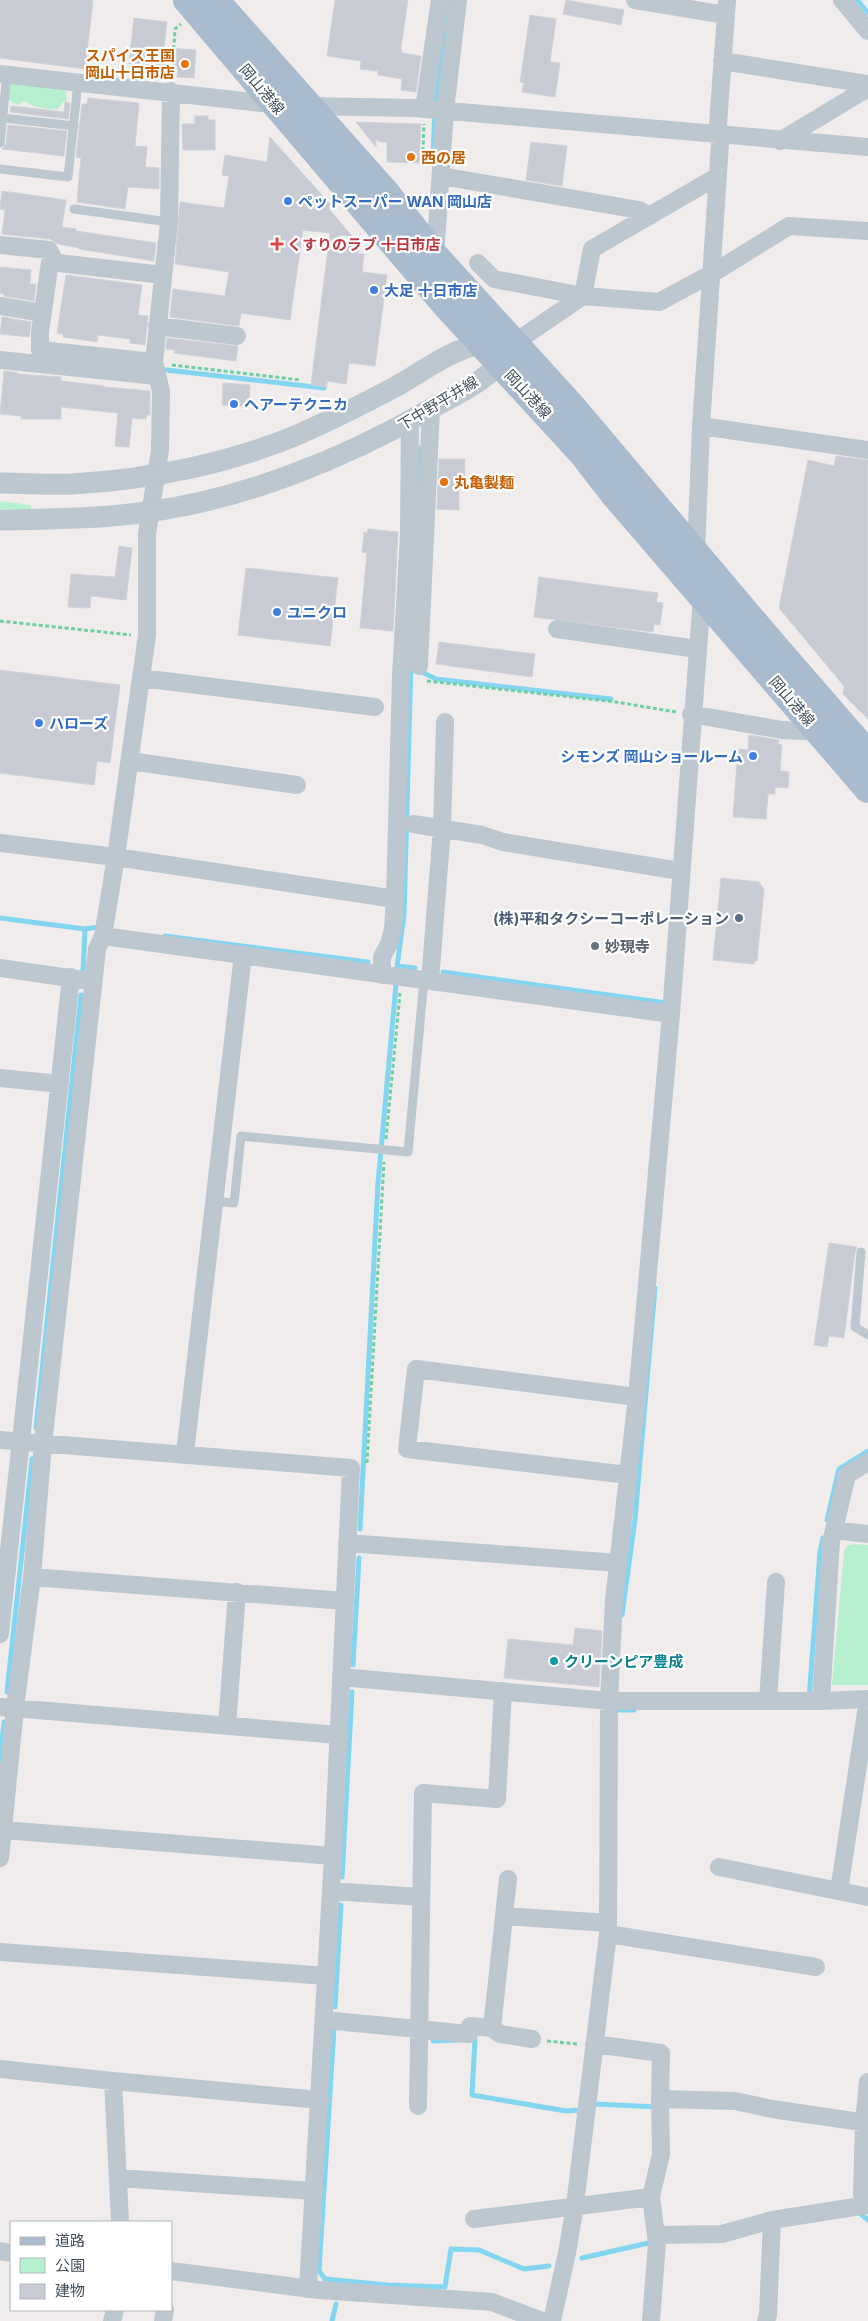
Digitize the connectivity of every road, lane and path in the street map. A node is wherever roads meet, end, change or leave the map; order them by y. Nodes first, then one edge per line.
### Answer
1 (215, 0) edge
2 (440, 0) edge
3 (458, 0) edge
4 (635, 0) edge
5 (842, 0) edge
6 (726, 7) edge
7 (184, 12) edge
8 (868, 32) edge
9 (722, 61) junction
10 (3, 74) edge
11 (78, 82) junction
12 (868, 84) edge
13 (868, 88) edge
14 (171, 91) junction
15 (276, 104) junction
16 (307, 106) junction
17 (434, 110) junction
18 (2, 118) junction
19 (74, 126) junction
20 (719, 136) junction
21 (780, 141) junction
22 (0, 143) edge
23 (868, 147) edge
24 (0, 169) edge
25 (441, 176) junction
26 (718, 176) junction
27 (74, 209) dead end
28 (650, 216) junction
29 (169, 222) junction
30 (868, 231) edge
31 (0, 245) edge
32 (435, 256) junction
33 (55, 262) junction
34 (478, 263) dead end
35 (713, 272) junction
36 (163, 275) junction
37 (583, 296) junction
38 (0, 306) edge
39 (43, 313) junction
40 (157, 326) junction
41 (237, 336) dead end
42 (482, 343) junction
43 (507, 354) junction
44 (0, 360) edge
45 (155, 368) junction
46 (300, 380) dead end
47 (431, 409) junction
48 (410, 421) junction
49 (701, 426) junction
50 (868, 450) edge
51 (156, 473) junction
52 (0, 483) edge
53 (150, 512) junction
54 (0, 520) edge
55 (696, 554) junction
56 (702, 596) junction
57 (0, 620) edge
58 (557, 629) dead end
59 (147, 637) junction
60 (697, 650) junction
61 (421, 673) joint
62 (141, 678) junction
63 (375, 707) dead end
64 (692, 714) junction
65 (445, 722) dead end
66 (819, 732) junction
67 (863, 743) edge
68 (130, 761) junction
69 (297, 785) dead end
70 (868, 789) edge
71 (413, 824) dead end
72 (442, 828) junction
73 (0, 842) edge
74 (116, 857) junction
75 (680, 871) junction
76 (395, 899) junction
77 (103, 936) junction
78 (243, 955) junction
79 (0, 968) edge
80 (382, 975) junction
81 (71, 977) junction
82 (402, 978) junction
83 (427, 981) junction
84 (93, 983) junction
85 (671, 1014) junction
86 (0, 1078) edge
87 (60, 1084) junction
88 (382, 1149) junction
89 (214, 1201) junction
90 (862, 1252) dead end
91 (868, 1335) edge
92 (638, 1396) junction
93 (0, 1440) edge
94 (22, 1442) junction
95 (44, 1445) junction
96 (185, 1453) junction
97 (868, 1462) edge
98 (367, 1466) dead end
99 (628, 1475) junction
100 (834, 1530) junction
101 (868, 1534) edge
102 (348, 1543) junction
103 (618, 1563) junction
104 (32, 1577) junction
105 (776, 1582) dead end
106 (237, 1592) junction
107 (345, 1601) junction
108 (0, 1634) edge
109 (341, 1677) junction
110 (503, 1691) junction
111 (614, 1701) junction
112 (768, 1701) junction
113 (813, 1701) junction
114 (867, 1703) edge
115 (7, 1707) edge
116 (227, 1726) junction
117 (339, 1735) junction
118 (3, 1830) junction
119 (333, 1856) junction
120 (0, 1858) edge
121 (719, 1867) dead end
122 (508, 1879) dead end
123 (331, 1891) junction
124 (839, 1892) junction
125 (868, 1896) edge
126 (421, 1897) junction
127 (505, 1916) junction
128 (611, 1932) junction
129 (0, 1952) edge
130 (816, 1966) dead end
131 (327, 1976) junction
132 (324, 2020) junction
133 (492, 2028) junction
134 (419, 2029) junction
135 (532, 2039) joint
136 (598, 2045) junction
137 (0, 2069) edge
138 (113, 2080) junction
139 (868, 2082) edge
140 (320, 2100) junction
141 (660, 2104) junction
142 (418, 2106) dead end
143 (866, 2122) edge
144 (118, 2178) junction
145 (314, 2191) junction
146 (651, 2197) junction
147 (575, 2205) junction
148 (868, 2205) edge
149 (474, 2219) dead end
150 (120, 2221) edge
151 (772, 2224) junction
152 (656, 2239) junction
153 (172, 2271) edge
154 (308, 2289) junction
155 (519, 2317) edge
156 (542, 2321) edge
157 (552, 2321) edge
158 (651, 2321) edge
159 (766, 2321) edge

1 - 16 main road, 岡山港線
2 - 17 street
3 - 17 street
4 - 6 street
5 - 8 street
6 - 9 street
7 - 14 path
7 - 15 main road, 岡山港線
9 - 12 street
9 - 20 street
10 - 11 street
10 - 18 lane
11 - 14 street
11 - 19 lane
13 - 21 street
14 - 15 street
14 - 29 street
15 - 16 street
15 - 42 main road, 岡山港線
16 - 17 street
16 - 32 main road, 岡山港線
17 - 20 street
17 - 25 street
18 - 19 lane
18 - 22 lane
19 - 24 lane
20 - 21 street
20 - 26 street
21 - 23 street
25 - 28 street
25 - 32 street
26 - 28 street
26 - 35 street
27 - 29 lane
28 - 37 street
29 - 36 street
30 - 35 street
31 - 33 street
32 - 43 main road, 岡山港線
33 - 36 street
33 - 39 street
34 - 37 street
35 - 37 street
35 - 49 street
36 - 40 street
37 - 43 street
38 - 39 street
39 - 45 street
40 - 41 street
40 - 45 street
42 - 43 main road, 岡山港線
42 - 51 street
43 - 47 street, 下中野平井線
43 - 55 main road, 岡山港線
43 - 56 main road, 岡山港線
44 - 45 street
45 - 46 path
45 - 51 street
47 - 48 street, 下中野平井線
47 - 61 street
48 - 53 street, 下中野平井線
48 - 76 street
49 - 50 street
49 - 55 street
51 - 52 street
51 - 53 street
53 - 54 street, 下中野平井線
53 - 59 street
55 - 67 main road, 岡山港線
56 - 60 street
56 - 66 main road, 岡山港線
57 - 59 path
58 - 60 street
59 - 62 street
60 - 64 street
61 - 64 path
62 - 63 street
62 - 68 street
64 - 66 street
64 - 75 street
65 - 72 street
66 - 67 street
66 - 70 main road, 岡山港線
68 - 69 street
68 - 74 street
71 - 72 street
72 - 75 street
72 - 83 street
73 - 74 street
74 - 76 street
74 - 77 street
75 - 85 street
76 - 80 street
77 - 78 street
77 - 84 street
78 - 80 street
78 - 89 street
79 - 81 street
80 - 82 street
81 - 84 street
81 - 87 street
82 - 83 street
82 - 88 path
83 - 85 street
83 - 88 lane
84 - 95 street
85 - 92 street
86 - 87 street
87 - 94 street
88 - 89 lane
88 - 98 path
89 - 96 street
90 - 91 lane
92 - 99 street
92 - 99 street
93 - 94 street
94 - 95 street
94 - 108 street
95 - 96 street
95 - 104 street
96 - 102 street
97 - 100 street
99 - 103 street
100 - 101 street
100 - 113 street
102 - 103 street
102 - 107 street
103 - 111 street
104 - 106 street
104 - 115 street
105 - 112 street
106 - 107 street
106 - 116 street
107 - 109 street
109 - 110 street
109 - 117 street
110 - 111 street
110 - 126 street
111 - 112 street
111 - 128 street
112 - 113 street
113 - 114 street
114 - 124 street
115 - 116 street
115 - 118 street
116 - 117 street
117 - 119 street
118 - 119 street
118 - 120 street
119 - 123 street
121 - 124 street
122 - 127 street
123 - 126 street
123 - 131 street
124 - 125 street
126 - 134 street
127 - 128 street
127 - 133 street
128 - 130 street
128 - 136 street
129 - 131 street
131 - 132 street
132 - 134 street
132 - 140 street
133 - 134 street
133 - 135 street
134 - 142 street
135 - 136 path
136 - 141 street
136 - 147 street
137 - 138 street
138 - 140 street
138 - 144 street
139 - 143 street
140 - 145 street
141 - 143 street
141 - 146 street
143 - 148 street
144 - 145 street
144 - 150 street
145 - 154 street
146 - 147 street
146 - 152 street
147 - 149 street
147 - 157 street
148 - 151 street
151 - 152 street
151 - 159 street
152 - 158 street
153 - 154 street
154 - 155 street
155 - 156 street

